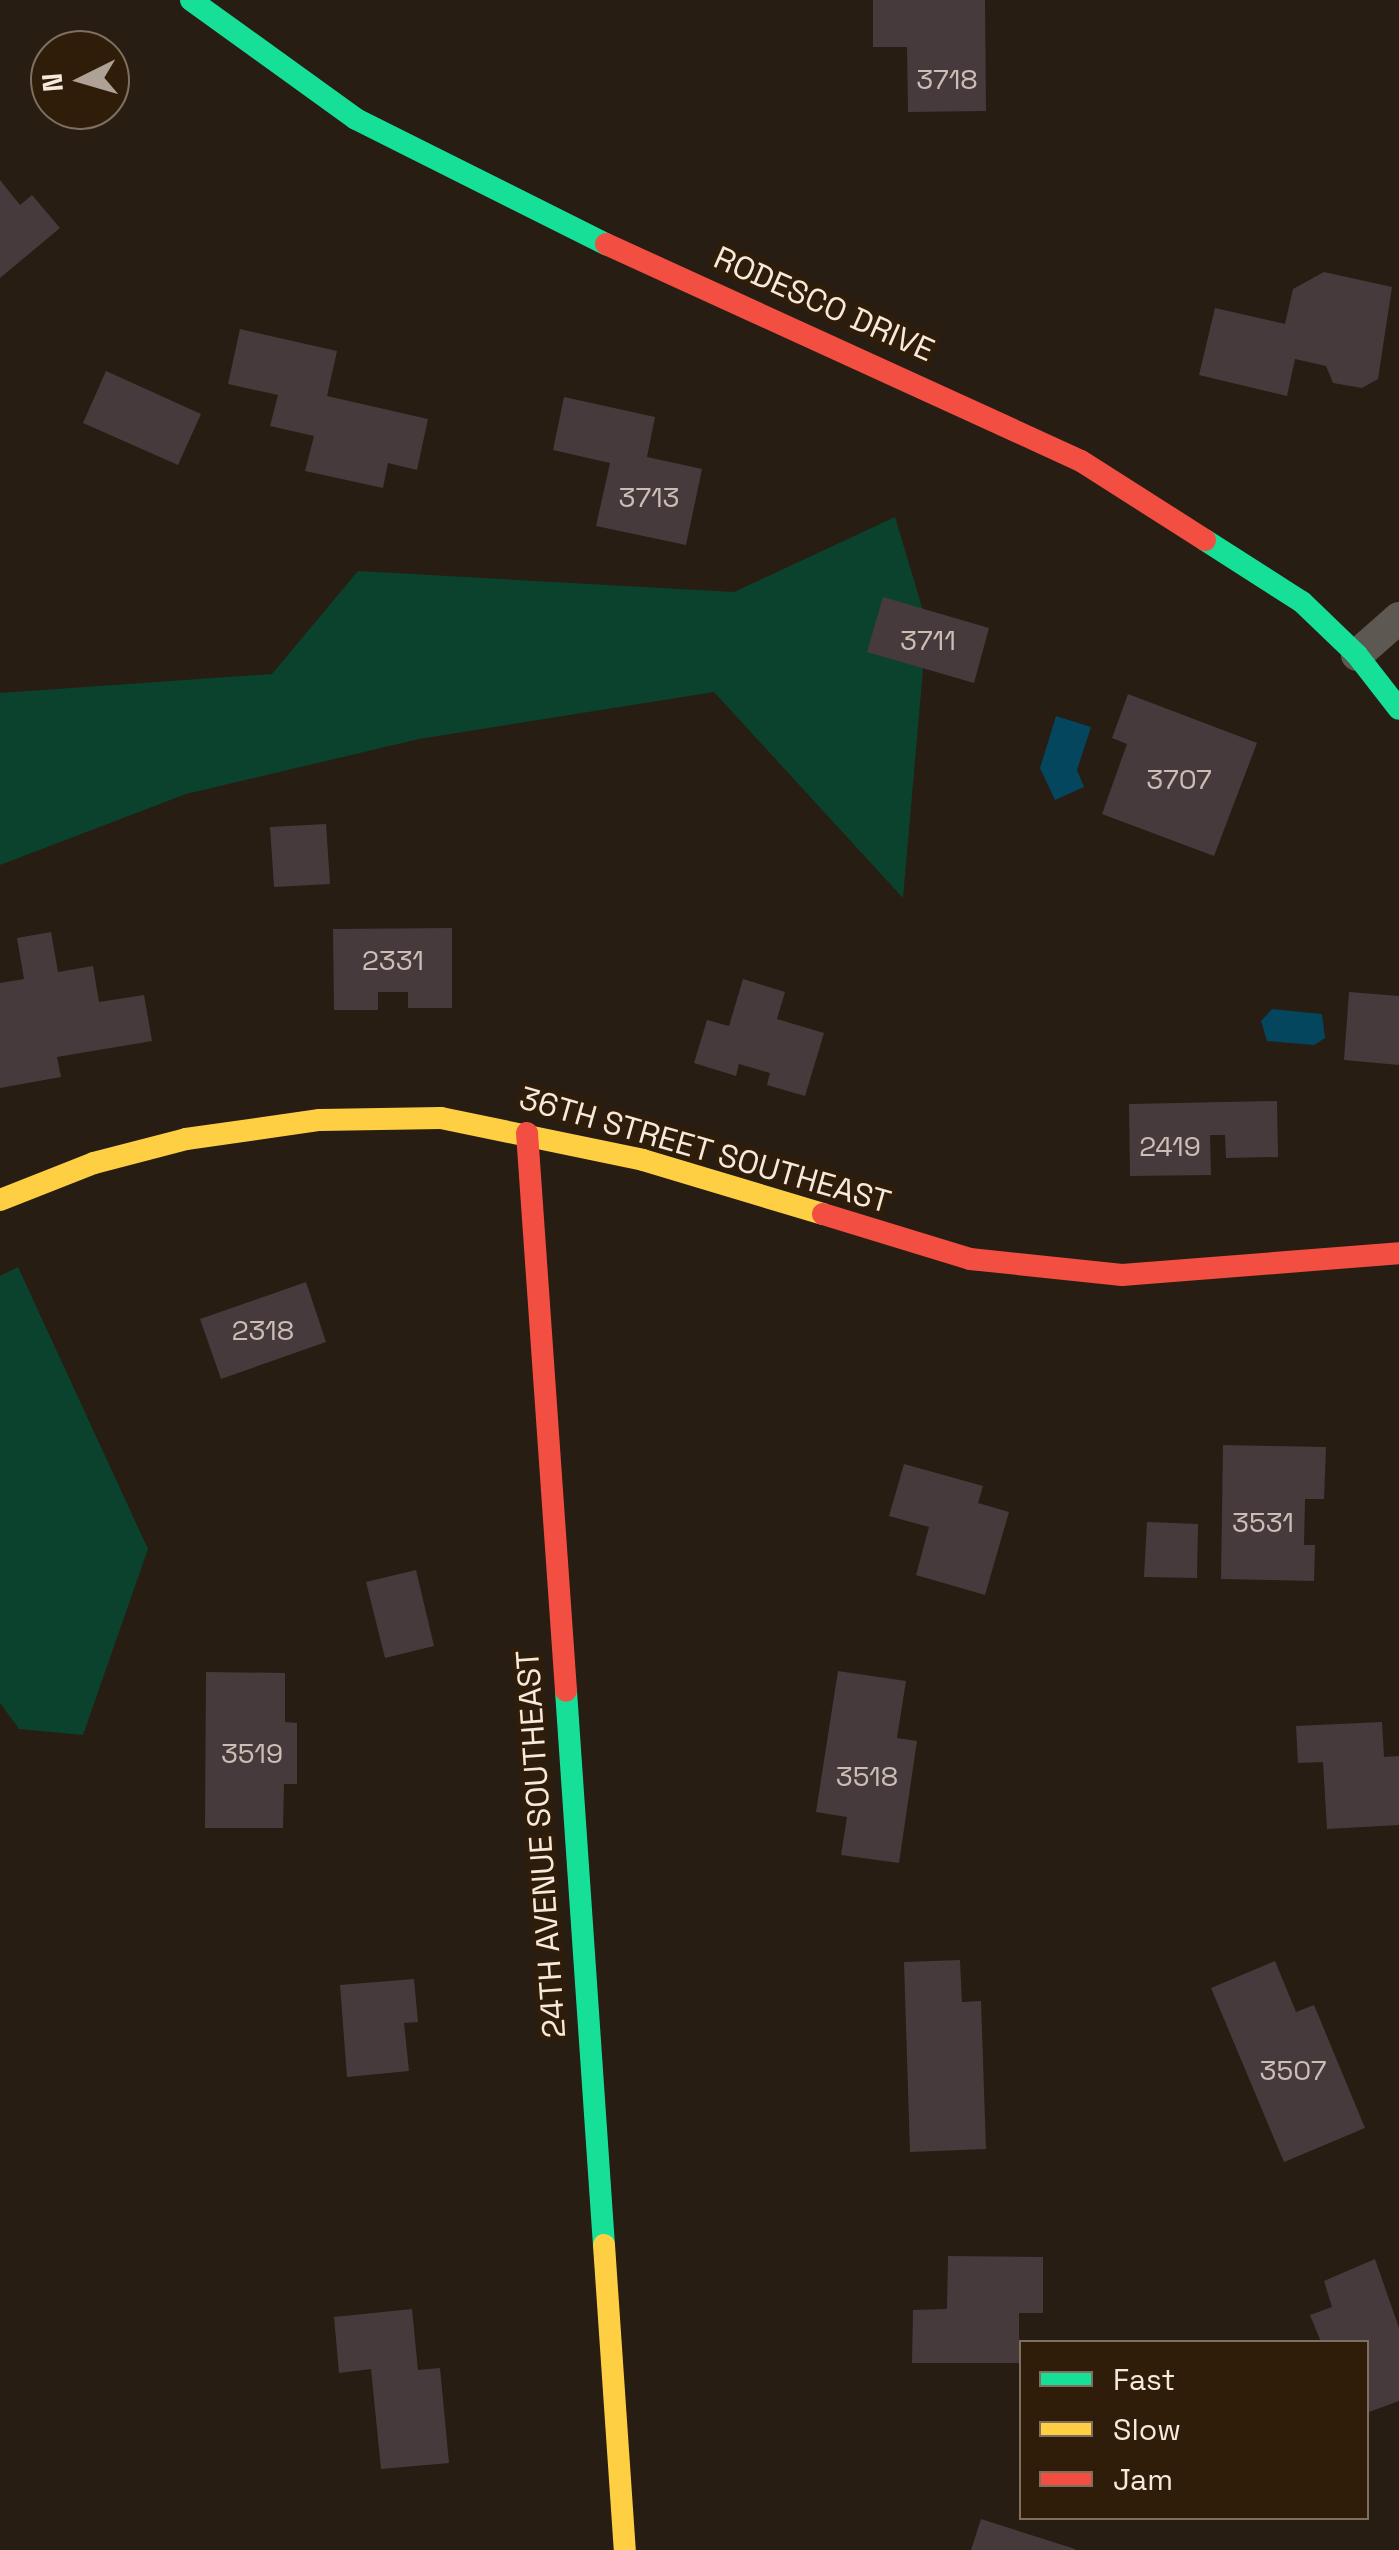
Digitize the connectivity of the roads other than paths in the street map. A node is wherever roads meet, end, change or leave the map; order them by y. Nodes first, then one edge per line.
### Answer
1 (191, 0) edge
2 (1399, 618) edge
3 (1358, 654) junction
4 (1399, 709) edge
5 (527, 1133) junction
6 (0, 1200) edge
7 (1399, 1253) edge
8 (625, 2550) edge

1 - 3 street, RODESCO DRIVE
2 - 3 street
3 - 4 street, RODESCO DRIVE
5 - 6 street, 36TH STREET SOUTHEAST
5 - 7 street, 36TH STREET SOUTHEAST
5 - 8 street, 24TH AVENUE SOUTHEAST

